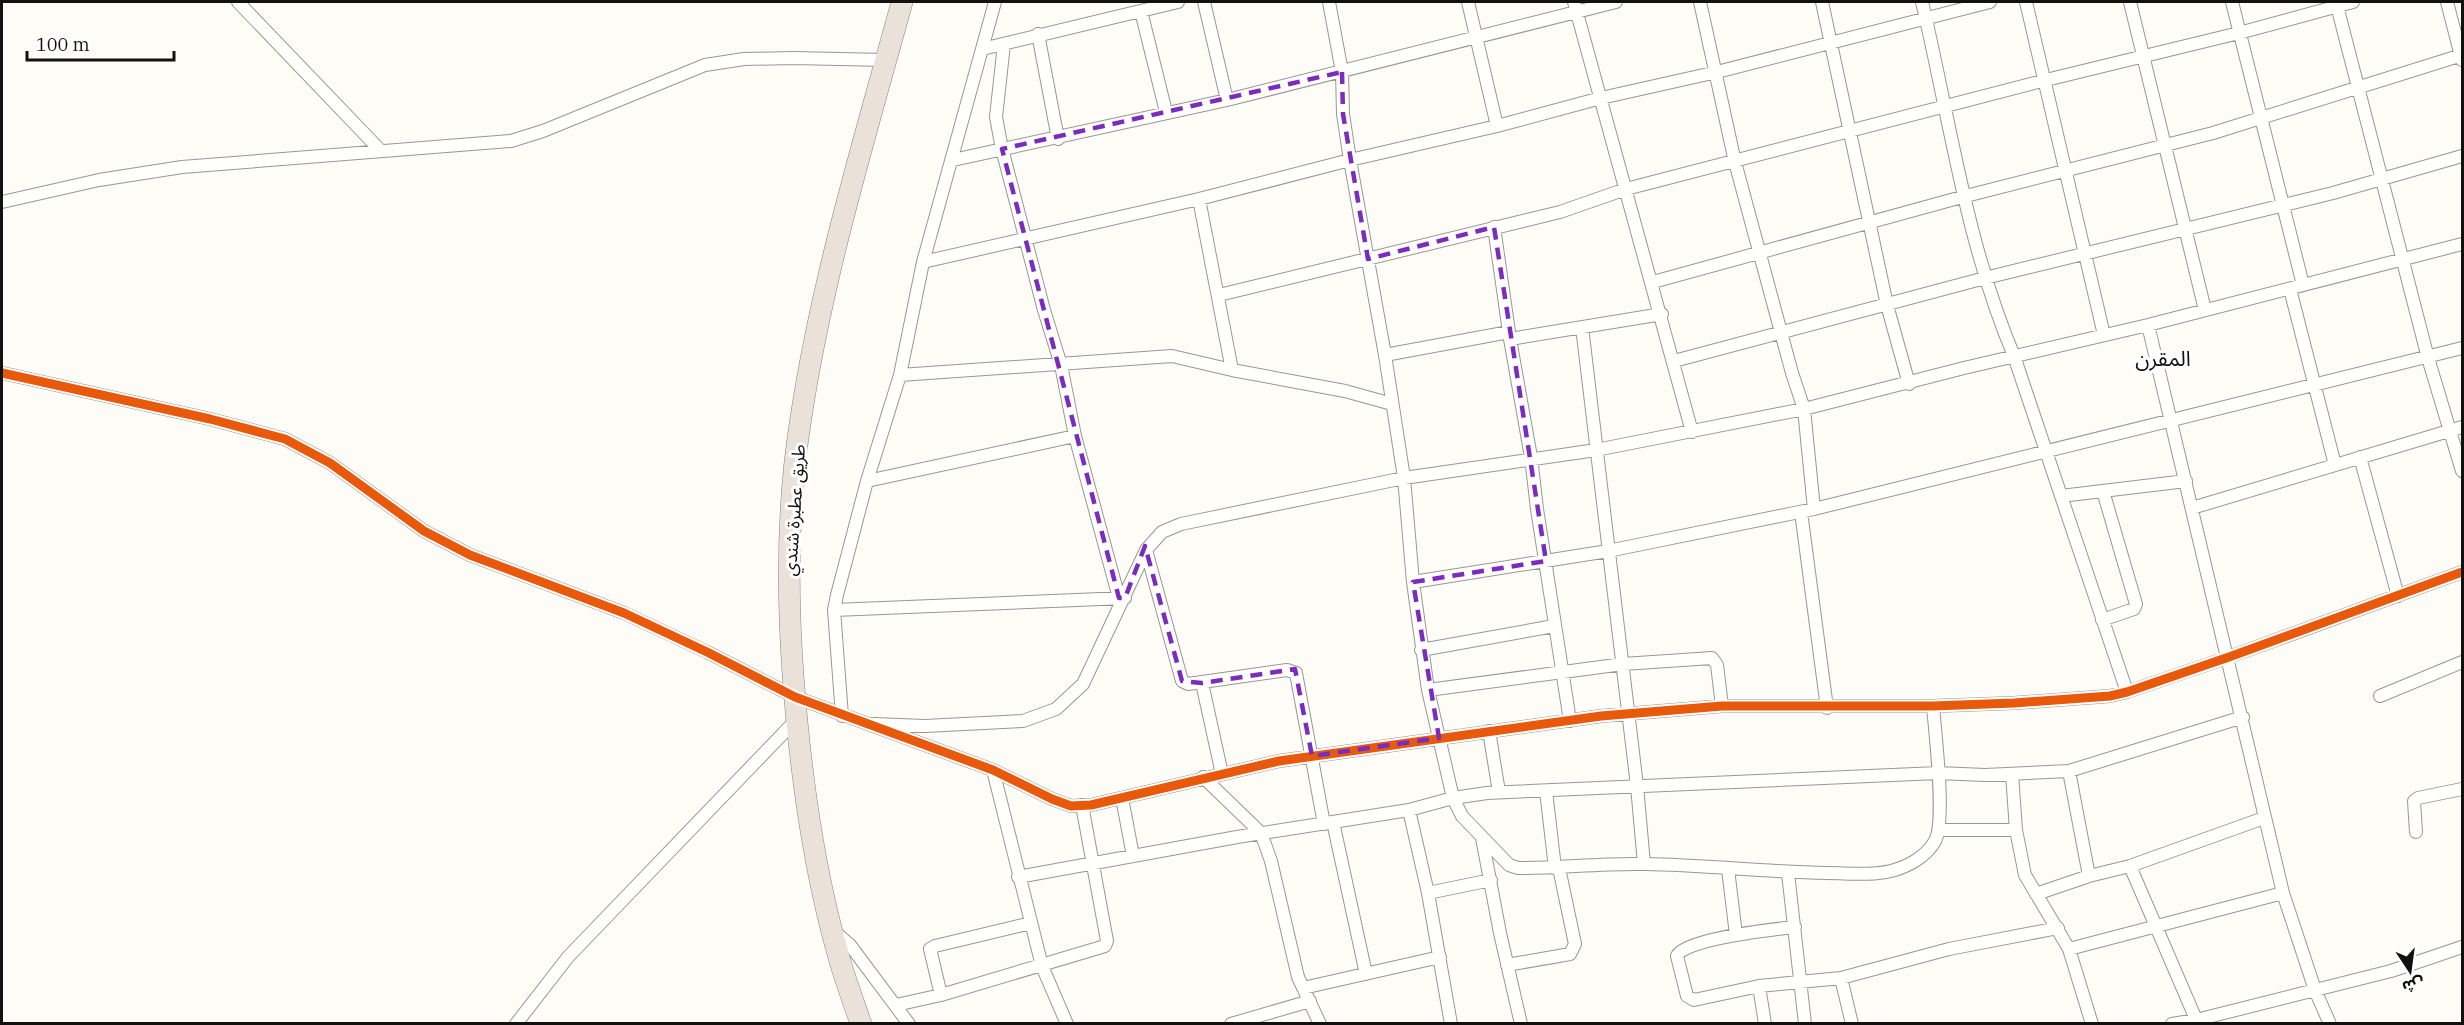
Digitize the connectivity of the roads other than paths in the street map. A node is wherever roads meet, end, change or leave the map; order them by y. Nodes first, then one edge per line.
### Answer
1 (238, 2) edge
2 (902, 2) edge
3 (995, 2) edge
4 (1178, 2) edge
5 (1204, 2) edge
6 (1329, 2) edge
7 (1468, 2) edge
8 (1616, 2) edge
9 (1700, 2) edge
10 (1822, 2) edge
11 (1922, 2) edge
12 (1990, 2) edge
13 (2026, 2) edge
14 (2130, 2) edge
15 (2232, 2) edge
16 (2354, 2) edge
17 (2447, 2) edge
18 (2337, 4) edge
19 (1576, 7) edge
20 (1141, 11) junction
21 (1926, 19) junction
22 (2239, 33) junction
23 (1038, 34) junction
24 (1477, 38) junction
25 (1830, 43) junction
26 (1004, 44) junction
27 (982, 49) junction
28 (2143, 57) junction
29 (2462, 57) edge
30 (886, 60) junction
31 (1342, 72) junction
32 (1717, 72) junction
33 (2046, 80) junction
34 (2358, 90) junction
35 (1601, 98) junction
36 (1227, 100) junction
37 (1945, 106) junction
38 (1166, 112) junction
39 (2260, 118) junction
40 (1497, 126) junction
41 (1850, 133) junction
42 (1058, 139) junction
43 (2165, 145) junction
44 (1002, 149) junction
45 (380, 150) junction
46 (2463, 156) edge
47 (953, 160) junction
48 (1350, 160) junction
49 (1735, 162) junction
50 (2067, 171) junction
51 (2382, 180) junction
52 (1626, 189) junction
53 (1962, 197) junction
54 (1199, 199) junction
55 (2, 202) edge
56 (2283, 205) junction
57 (1870, 223) junction
58 (1494, 227) junction
59 (2186, 230) junction
60 (1027, 240) junction
61 (2463, 244) edge
62 (1759, 252) junction
63 (2086, 254) junction
64 (1368, 258) junction
65 (2404, 261) junction
66 (923, 262) junction
67 (1986, 278) junction
68 (1653, 282) junction
69 (2303, 285) junction
70 (2290, 289) junction
71 (1219, 295) junction
72 (1887, 305) junction
73 (2205, 310) junction
74 (1662, 314) junction
75 (2148, 325) junction
76 (1582, 327) junction
77 (1781, 332) junction
78 (2104, 335) junction
79 (1510, 336) junction
80 (2463, 348) edge
81 (1385, 355) junction
82 (2014, 356) junction
83 (2428, 358) junction
84 (1674, 361) junction
85 (1061, 365) junction
86 (1232, 370) junction
87 (2, 373) edge
88 (900, 375) junction
89 (1909, 384) junction
90 (2317, 385) junction
91 (1392, 404) junction
92 (1804, 409) junction
93 (2171, 421) junction
94 (2463, 427) edge
95 (2450, 430) junction
96 (1692, 432) junction
97 (1075, 436) junction
98 (1596, 450) junction
99 (2046, 452) junction
100 (2360, 457) junction
101 (1531, 458) junction
102 (2335, 465) junction
103 (2463, 471) edge
104 (1404, 478) junction
105 (867, 481) junction
106 (2186, 481) junction
107 (2103, 491) junction
108 (2061, 496) junction
109 (2192, 508) junction
110 (1814, 509) junction
111 (1801, 512) junction
112 (1146, 550) junction
113 (1608, 551) junction
114 (1546, 561) junction
115 (2463, 572) edge
116 (1413, 582) junction
117 (2398, 596) junction
118 (1122, 598) junction
119 (834, 610) junction
120 (2102, 620) junction
121 (1554, 626) junction
122 (1421, 650) junction
123 (2229, 657) junction
124 (2463, 662) edge
125 (1623, 664) junction
126 (1561, 674) junction
127 (1202, 683) junction
128 (1428, 690) junction
129 (2127, 692) junction
130 (2380, 696) dead end
131 (795, 697) junction
132 (1722, 706) junction
133 (1933, 706) junction
134 (1827, 708) junction
135 (1629, 714) junction
136 (842, 716) junction
137 (2243, 717) junction
138 (796, 720) junction
139 (1570, 720) junction
140 (862, 723) junction
141 (1489, 731) junction
142 (1439, 738) junction
143 (1312, 756) junction
144 (993, 770) junction
145 (2069, 771) junction
146 (1938, 773) junction
147 (1222, 774) junction
148 (2012, 774) junction
149 (1203, 777) junction
150 (1638, 786) junction
151 (2463, 789) edge
152 (1546, 791) junction
153 (1499, 792) junction
154 (1122, 798) junction
155 (1453, 798) junction
156 (1082, 805) junction
157 (1409, 810) junction
158 (2264, 818) junction
159 (1328, 823) junction
160 (1939, 830) junction
161 (2016, 830) junction
162 (2415, 832) dead end
163 (1261, 834) junction
164 (1482, 836) junction
165 (1133, 856) junction
166 (1091, 864) junction
167 (1644, 864) junction
168 (2130, 866) junction
169 (1557, 868) junction
170 (1728, 869) junction
171 (1788, 873) junction
172 (2089, 876) junction
173 (1018, 878) junction
174 (1491, 880) junction
175 (1428, 893) junction
176 (2283, 893) junction
177 (2036, 894) junction
178 (1031, 923) junction
179 (2156, 926) junction
180 (1796, 927) junction
181 (2058, 928) junction
182 (832, 930) junction
183 (1736, 935) junction
184 (2463, 947) edge
185 (2069, 949) junction
186 (1440, 957) junction
187 (1507, 965) junction
188 (1042, 966) junction
189 (1366, 974) junction
190 (1840, 978) junction
191 (1802, 981) junction
192 (1759, 986) junction
193 (1303, 988) junction
194 (2315, 990) junction
195 (942, 995) junction
196 (1310, 1000) junction
197 (896, 1005) junction
198 (2197, 1022) edge
199 (516, 1023) edge
200 (861, 1023) edge
201 (909, 1023) edge
202 (1067, 1023) edge
203 (1231, 1023) edge
204 (1320, 1023) edge
205 (1451, 1023) edge
206 (1521, 1023) edge
207 (1765, 1023) edge
208 (1805, 1023) edge
209 (1851, 1023) edge
210 (2092, 1023) edge
211 (2172, 1023) edge
212 (2330, 1023) edge

1 - 45 street
2 - 30 highway, طريق عطبرة شندي
3 - 27 street
4 - 20 street
5 - 36 street
6 - 31 street
7 - 24 street
8 - 19 street
9 - 32 street
10 - 25 street
11 - 21 street
12 - 21 street
13 - 33 street
14 - 28 street
15 - 22 street
16 - 18 street
17 - 29 street
18 - 22 street
18 - 34 street
19 - 24 street
19 - 35 street
20 - 23 street
20 - 38 street
21 - 25 street
21 - 37 street
22 - 28 street
22 - 39 street
23 - 26 street
23 - 42 street
24 - 31 street
24 - 40 street
25 - 32 street
25 - 41 street
26 - 27 street
26 - 44 street
27 - 47 street
28 - 33 street
28 - 43 street
29 - 34 street
30 - 45 street
30 - 131 highway, طريق عطبرة شندي
31 - 36 street
31 - 48 street
32 - 35 street
32 - 49 street
33 - 37 street
33 - 50 street
34 - 39 street
34 - 51 street
35 - 40 street
35 - 52 street
36 - 38 street
37 - 41 street
37 - 53 street
38 - 42 street
39 - 43 street
39 - 56 street
40 - 48 street
41 - 49 street
41 - 57 street
42 - 44 street
43 - 50 street
43 - 59 street
44 - 47 street
44 - 60 street
45 - 55 street
46 - 51 street
47 - 66 street
48 - 54 street
48 - 64 street
49 - 52 street
49 - 62 street
50 - 53 street
50 - 63 street
51 - 56 street
51 - 65 street
52 - 58 street
52 - 68 street
53 - 57 street
53 - 67 street
54 - 60 street
54 - 71 street
56 - 59 street
56 - 69 street
57 - 62 street
57 - 72 street
58 - 64 street
58 - 79 street
59 - 63 street
59 - 73 street
60 - 66 street
60 - 85 street
61 - 65 street
62 - 68 street
62 - 77 street
63 - 67 street
63 - 78 street
64 - 71 street
64 - 81 street
65 - 69 street
65 - 83 street
66 - 88 street
67 - 72 street
67 - 82 street
68 - 74 street
69 - 70 street
70 - 73 street
70 - 90 street
71 - 86 street
72 - 77 street
72 - 89 street
73 - 75 street
74 - 76 street
74 - 84 street
75 - 78 street
75 - 93 street
76 - 79 street
76 - 98 street
77 - 84 street
77 - 92 street
78 - 82 street
79 - 81 street
79 - 101 street
80 - 83 street
81 - 91 street
82 - 89 street
82 - 99 street
83 - 90 street
83 - 95 street
84 - 96 street
85 - 86 street
85 - 88 street
85 - 97 street
86 - 91 street
87 - 131 street
88 - 105 street
89 - 92 street
90 - 93 street
90 - 102 street
91 - 104 street
92 - 96 street
92 - 110 street
93 - 99 street
93 - 106 street
94 - 95 street
95 - 100 street
95 - 103 street
96 - 98 street
97 - 105 street
97 - 118 street
98 - 101 street
98 - 113 street
99 - 108 street
99 - 110 street
100 - 102 street
100 - 117 street
101 - 104 street
101 - 114 street
102 - 109 street
104 - 112 street
104 - 116 street
105 - 119 street
106 - 107 street
106 - 109 street
107 - 108 street
107 - 120 street
108 - 120 street
109 - 123 street
110 - 111 street
111 - 113 street
111 - 134 street
112 - 118 street
112 - 127 street
113 - 114 street
113 - 125 street
114 - 116 street
114 - 121 street
115 - 117 street
116 - 122 street
117 - 123 street
118 - 119 street
118 - 140 street
119 - 136 street
120 - 129 street
121 - 122 street
121 - 126 street
122 - 128 street
123 - 129 street
123 - 137 street
124 - 130 street
125 - 126 street
125 - 132 street
125 - 135 street
126 - 128 street
126 - 139 street
127 - 143 street
127 - 147 street
128 - 142 street
129 - 133 street
131 - 136 street
131 - 138 highway, طريق عطبرة شندي
132 - 134 street
132 - 135 street
133 - 134 street
133 - 146 street
135 - 139 street
135 - 150 street
136 - 140 street
137 - 145 street
137 - 158 street
138 - 182 highway, طريق عطبرة شندي
138 - 199 street
139 - 141 street
140 - 144 street
141 - 142 street
141 - 153 street
142 - 143 street
142 - 155 street
143 - 147 street
143 - 159 street
144 - 156 street
144 - 173 street
145 - 148 street
145 - 172 street
146 - 148 street
146 - 150 street
146 - 160 street
147 - 149 street
148 - 161 street
149 - 154 street
149 - 163 street
150 - 152 street
150 - 167 street
151 - 162 street
152 - 153 street
152 - 169 street
153 - 155 street
154 - 156 street
154 - 165 street
155 - 157 street
155 - 164 street
156 - 166 street
157 - 159 street
157 - 175 street
158 - 168 street
158 - 176 street
159 - 163 street
159 - 189 street
160 - 161 street
160 - 171 street
161 - 177 street
163 - 165 street
163 - 193 street
164 - 169 street
164 - 174 street
165 - 166 street
166 - 173 street
166 - 188 street
167 - 169 street
167 - 170 street
168 - 172 street
168 - 179 street
169 - 187 street
170 - 171 street
170 - 183 street
171 - 180 street
172 - 177 street
173 - 178 street
174 - 175 street
174 - 187 street
175 - 186 street
176 - 179 street
176 - 194 street
177 - 181 street
178 - 188 street
178 - 195 street
179 - 185 street
179 - 198 street
180 - 183 street
180 - 191 street
181 - 185 street
181 - 190 street
182 - 197 street
182 - 200 highway, طريق عطبرة شندي
183 - 192 street
184 - 194 street
185 - 210 street
186 - 189 street
186 - 205 street
187 - 206 street
188 - 195 street
188 - 202 street
189 - 193 street
190 - 191 street
190 - 209 street
191 - 192 street
191 - 208 street
192 - 207 street
193 - 196 street
194 - 198 street
194 - 212 street
195 - 197 street
196 - 203 street
196 - 204 street
197 - 201 street
198 - 211 street

